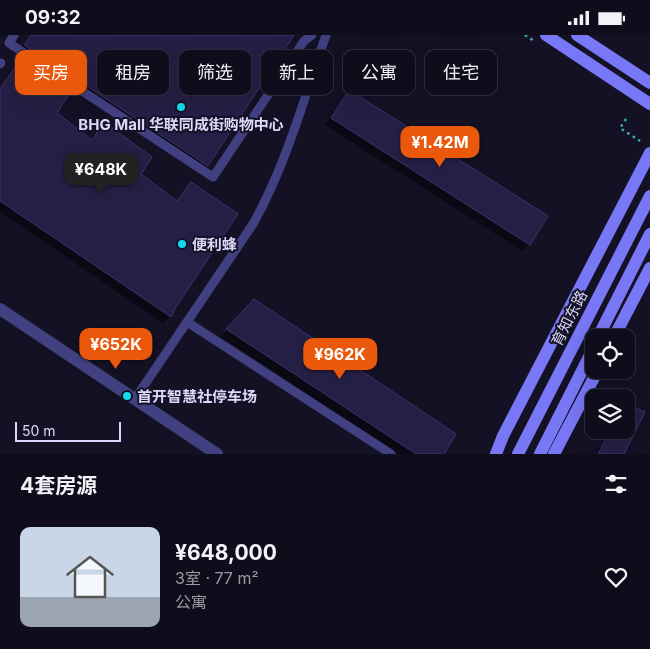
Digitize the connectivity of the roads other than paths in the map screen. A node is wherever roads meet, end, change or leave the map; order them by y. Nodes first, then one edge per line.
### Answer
1 (14, 35) edge
2 (312, 35) edge
3 (326, 35) edge
4 (546, 35) edge
5 (578, 35) edge
6 (650, 83) edge
7 (645, 101) edge
8 (650, 153) edge
9 (650, 196) edge
10 (650, 234) edge
11 (650, 268) edge
12 (0, 309) edge
13 (187, 322) junction
14 (602, 329) edge
15 (618, 329) edge
16 (585, 365) edge
17 (593, 379) edge
18 (135, 399) junction
19 (217, 454) edge
20 (391, 454) edge
21 (496, 454) edge
22 (518, 454) edge
23 (540, 454) edge
24 (554, 454) edge

1 - 2 lane
3 - 13 lane
4 - 7 main road
5 - 6 main road
8 - 21 main road
9 - 22 main road, 育知东路
10 - 14 main road
11 - 15 main road
12 - 18 street
13 - 18 lane
13 - 20 lane
16 - 23 main road
17 - 24 main road
18 - 19 street

